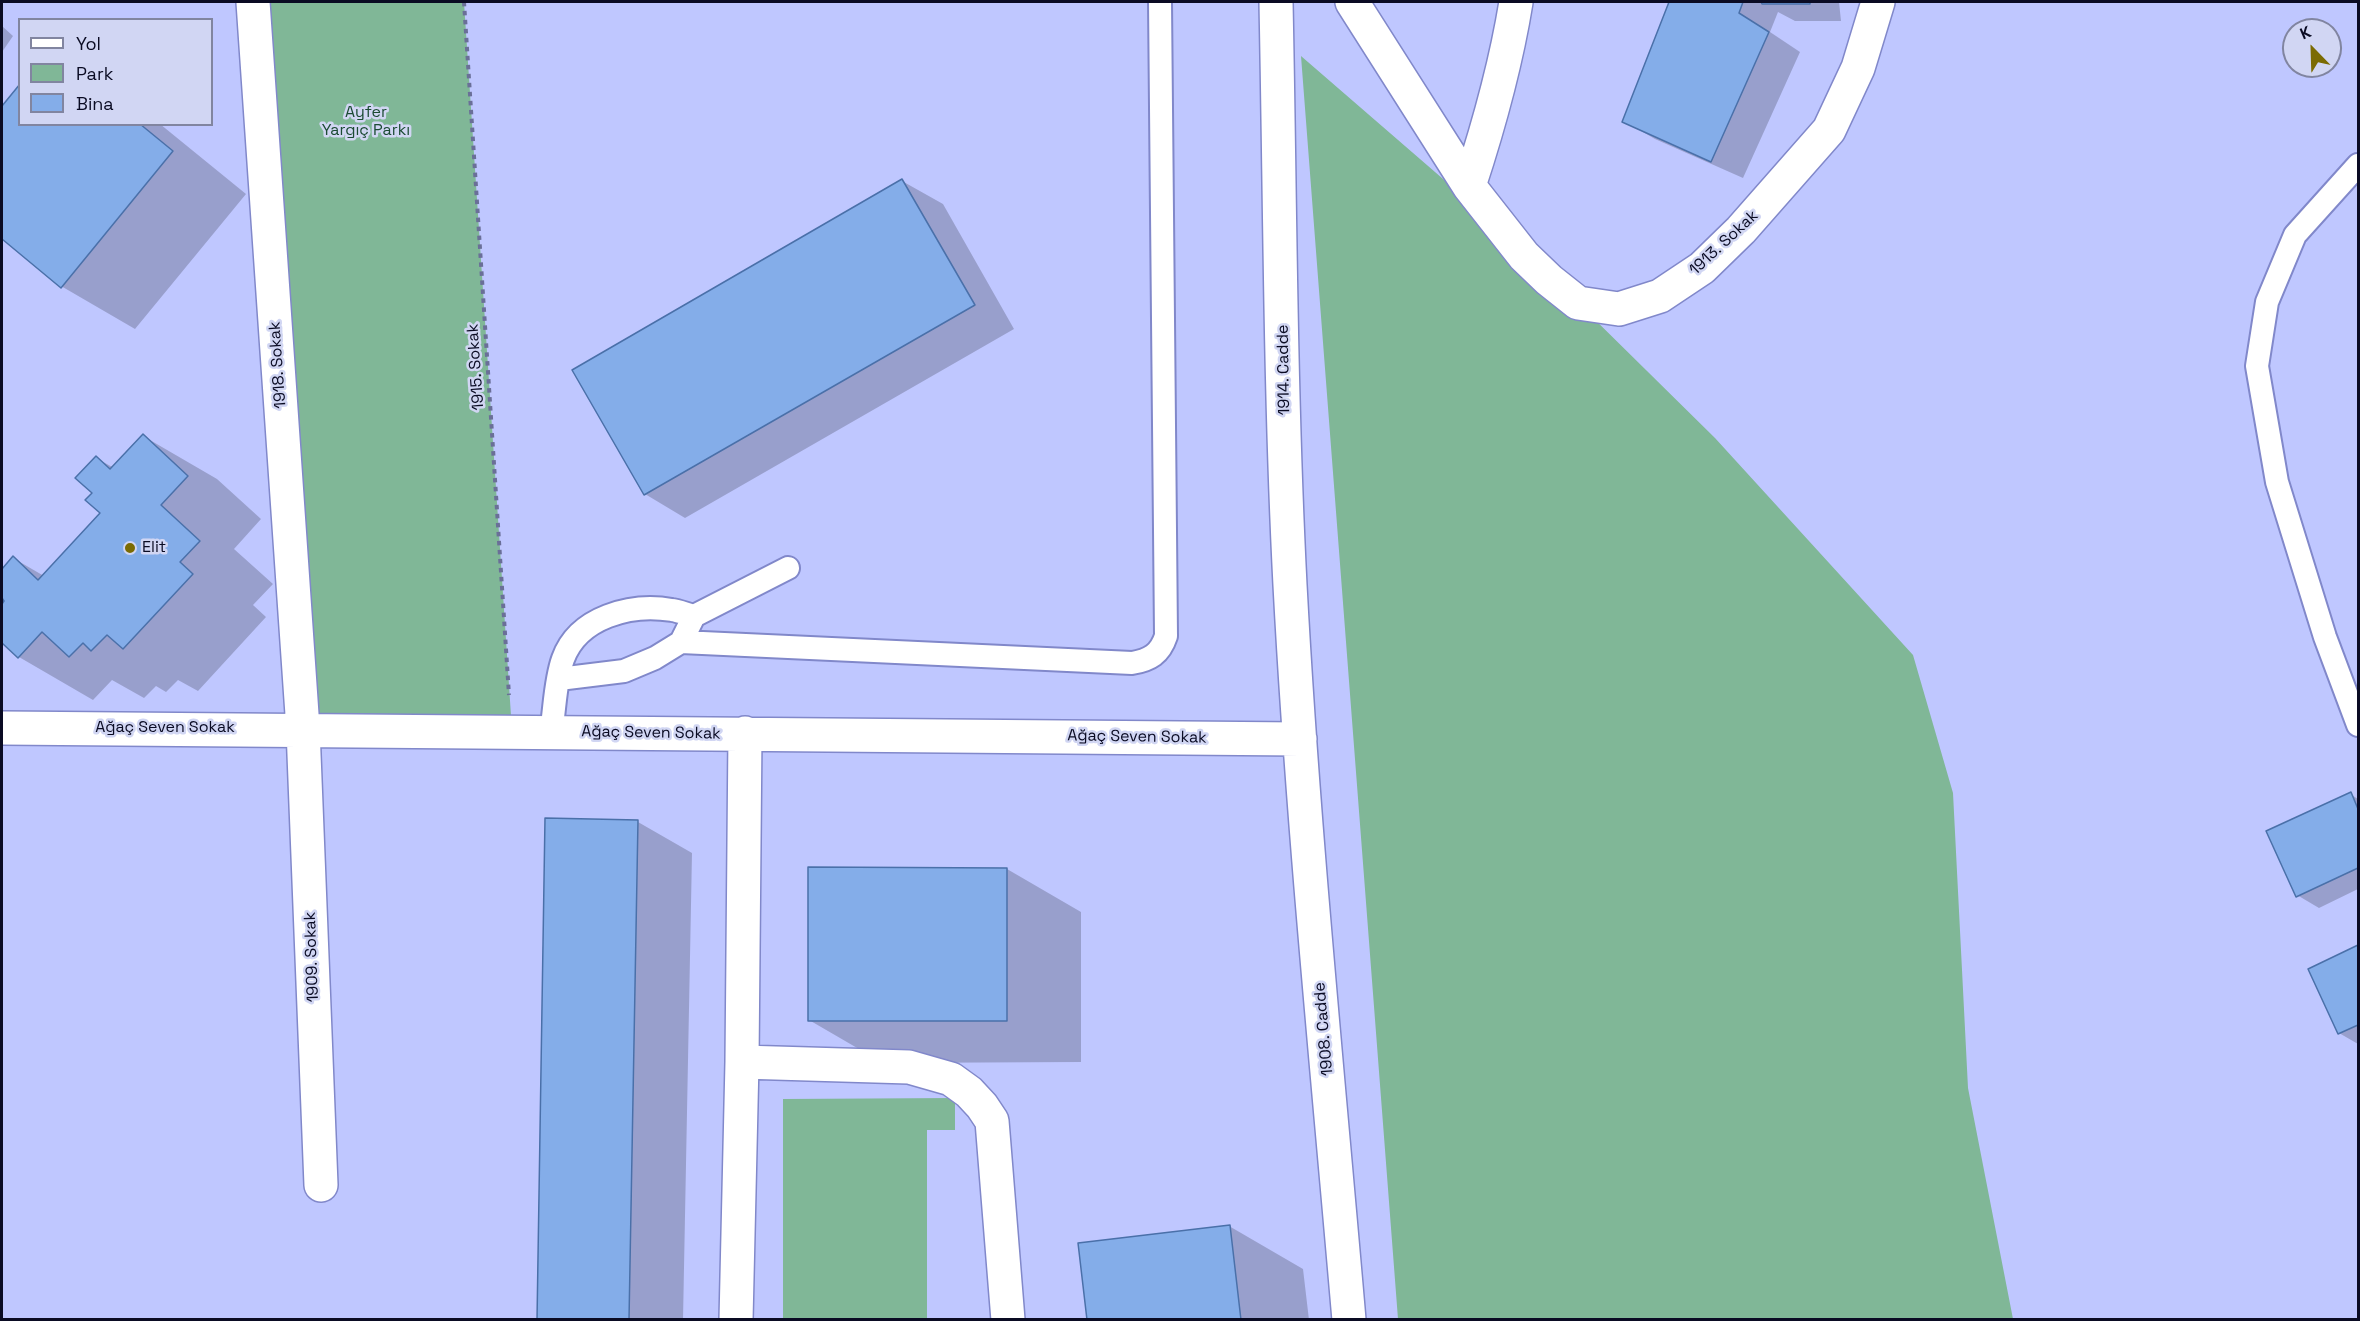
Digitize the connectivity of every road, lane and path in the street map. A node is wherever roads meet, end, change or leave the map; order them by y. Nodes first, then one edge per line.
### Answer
1 (253, 2) edge
2 (464, 2) edge
3 (1160, 2) edge
4 (1276, 2) edge
5 (1352, 2) edge
6 (1516, 2) edge
7 (1878, 2) edge
8 (2358, 165) edge
9 (1469, 186) junction
10 (788, 568) dead end
11 (694, 616) junction
12 (681, 642) junction
13 (559, 678) junction
14 (2358, 725) edge
15 (2, 728) edge
16 (303, 729) junction
17 (512, 731) junction
18 (551, 732) junction
19 (746, 733) junction
20 (1300, 739) junction
21 (742, 1062) junction
22 (321, 1185) dead end
23 (736, 1320) edge
24 (1008, 1320) edge
25 (1349, 1320) edge

1 - 16 street, 1918. Sokak
2 - 17 path, 1915. Sokak
3 - 12 lane
4 - 20 street, 1914. Cadde
5 - 9 street, 1913. Sokak
6 - 9 street
7 - 9 street, 1913. Sokak
8 - 14 lane
10 - 11 lane
11 - 12 lane
11 - 13 lane
12 - 13 lane
13 - 18 lane
15 - 16 street, Ağaç Seven Sokak
16 - 17 street, Ağaç Seven Sokak
16 - 22 street, 1909. Sokak
17 - 18 street, Ağaç Seven Sokak
18 - 19 street, Ağaç Seven Sokak
19 - 20 street, Ağaç Seven Sokak
19 - 21 street
20 - 25 street, 1908. Cadde
21 - 23 street
21 - 24 street

